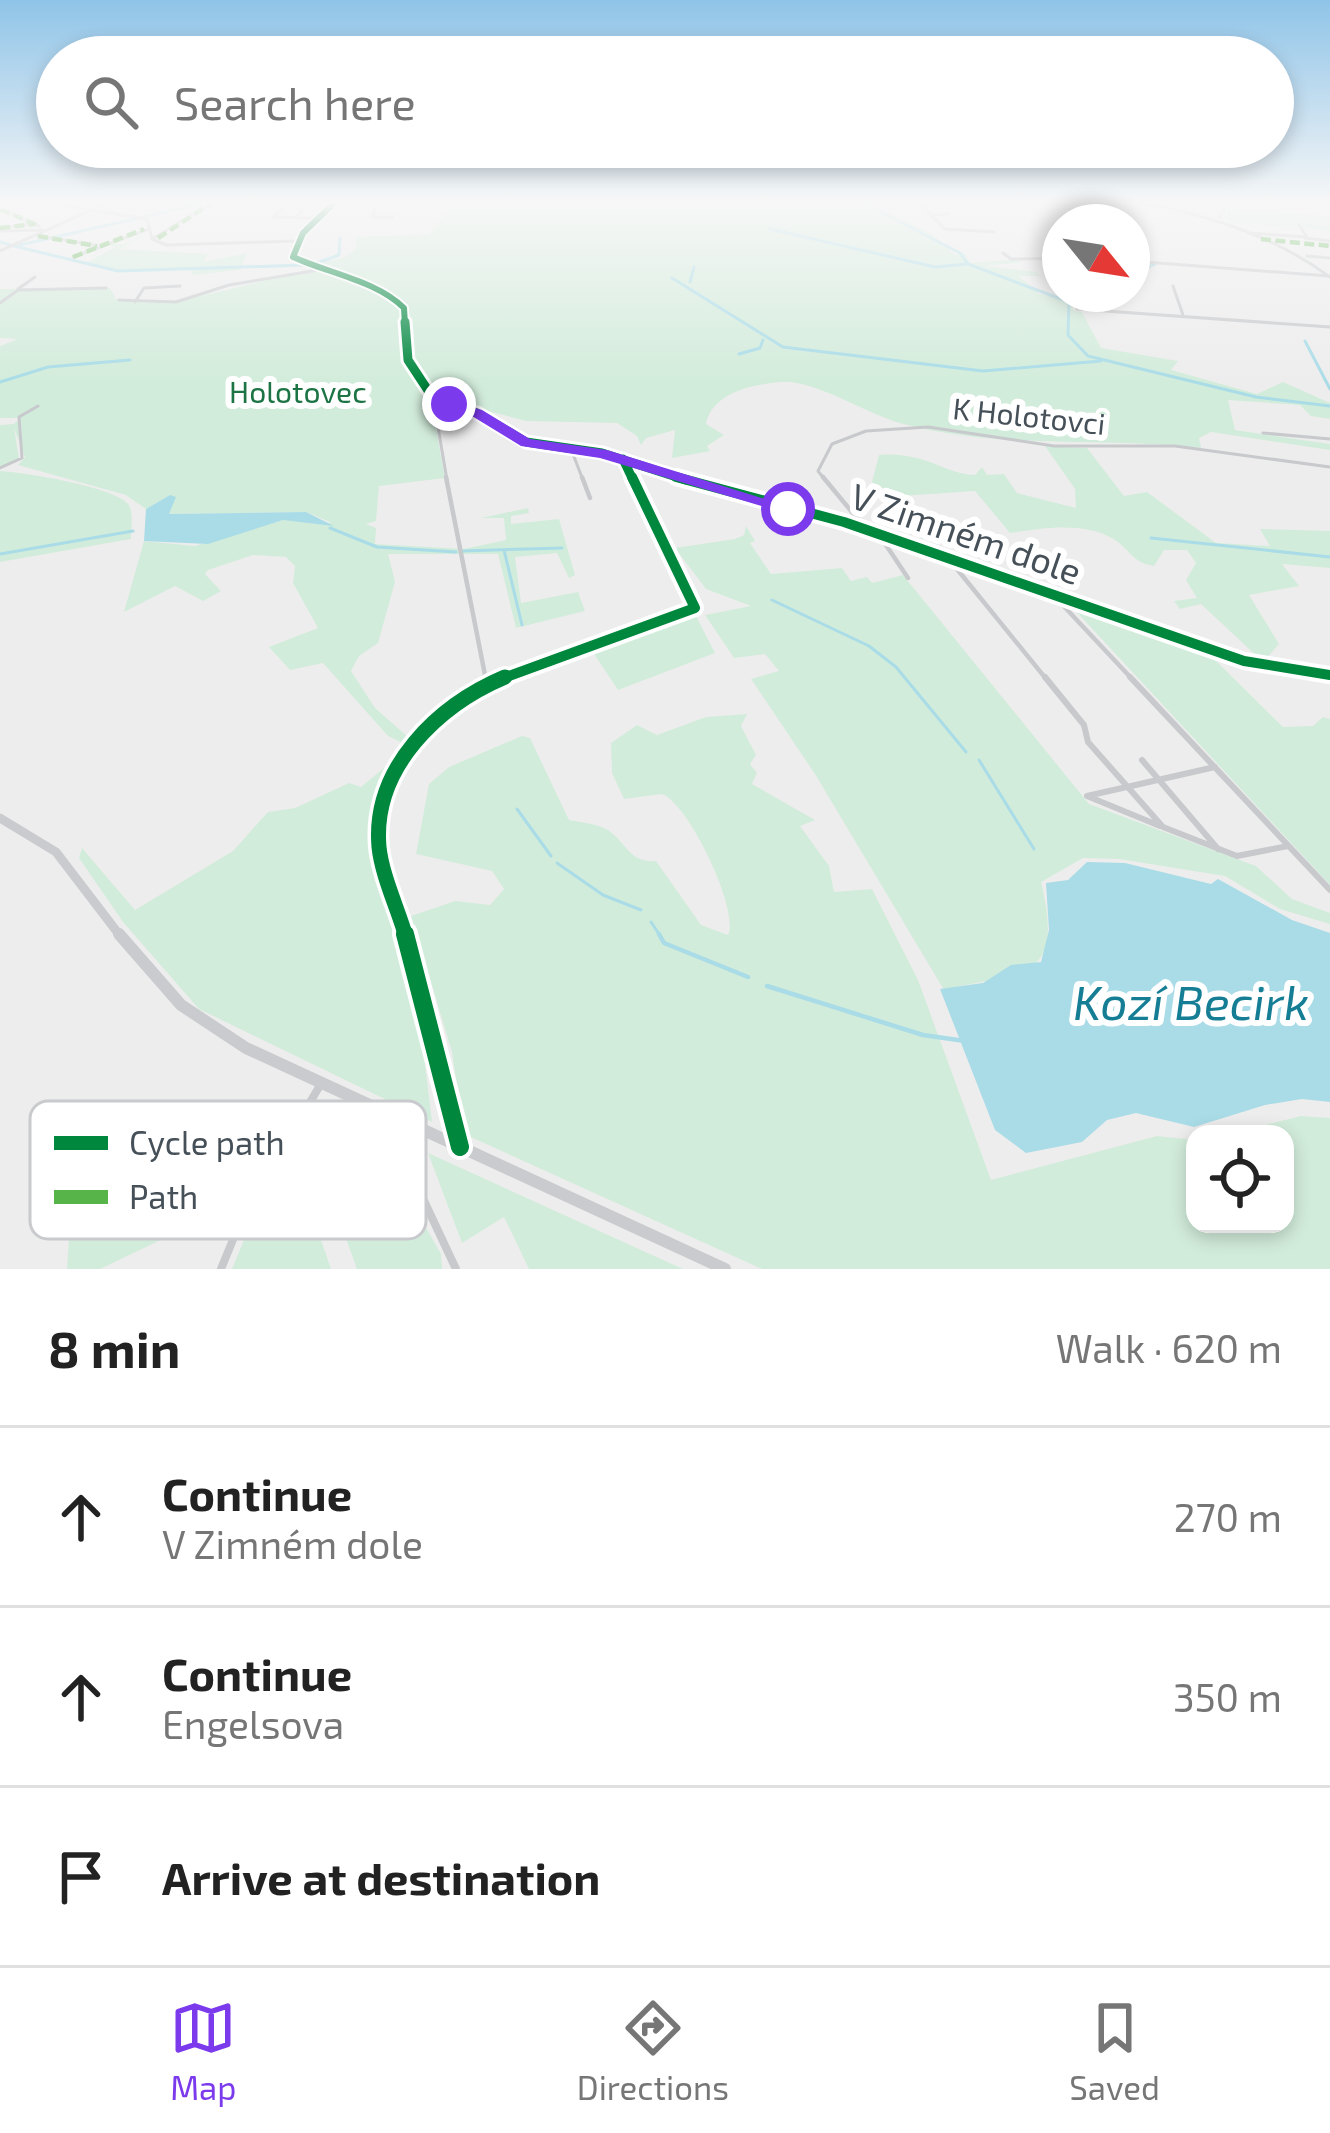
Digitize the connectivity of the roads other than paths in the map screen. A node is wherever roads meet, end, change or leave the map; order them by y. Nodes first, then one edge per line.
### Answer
1 (304, 263) edge
2 (1159, 263) edge
3 (318, 270) junction
4 (35, 277) dead end
5 (1329, 277) edge
6 (180, 286) dead end
7 (1173, 286) dead end
8 (106, 288) dead end
9 (18, 290) junction
10 (119, 300) dead end
11 (135, 302) junction
12 (0, 303) edge
13 (1130, 312) edge
14 (1183, 315) junction
15 (1330, 326) edge
16 (433, 398) junction
17 (38, 406) dead end
18 (1263, 433) dead end
19 (1330, 439) edge
20 (571, 449) junction
21 (623, 459) junction
22 (1330, 467) edge
23 (0, 468) edge
24 (590, 498) dead end
25 (866, 529) junction
26 (878, 533) junction
27 (948, 558) junction
28 (908, 578) dead end
29 (1054, 596) junction
30 (1330, 675) edge
31 (487, 685) junction
32 (1142, 760) dead end
33 (1215, 767) junction
34 (1159, 780) junction
35 (1131, 787) junction
36 (0, 818) edge
37 (1162, 827) junction
38 (1288, 846) junction
39 (1221, 853) junction
40 (1330, 890) edge
41 (319, 1087) junction
42 (311, 1101) edge
43 (351, 1101) edge
44 (426, 1133) edge
45 (460, 1147) junction
46 (426, 1205) edge
47 (233, 1239) edge
48 (221, 1269) edge
49 (456, 1269) edge
50 (725, 1269) edge

1 - 3 street
2 - 5 street
3 - 11 street
3 - 16 street
4 - 9 street
6 - 11 street
7 - 14 street
8 - 9 street
9 - 12 street
10 - 11 street
13 - 14 street
14 - 15 street
16 - 20 street, V Zimném dole
16 - 31 street
17 - 23 street
18 - 19 street
20 - 21 street, V Zimném dole
20 - 24 street
21 - 25 street, V Zimném dole
21 - 31 street
22 - 25 street, K Holotovci
25 - 26 street, V Zimném dole
26 - 27 street, V Zimném dole
26 - 28 street, V Zimném dole
27 - 29 street, V Zimném dole
27 - 35 street
29 - 30 street, V Zimném dole
29 - 33 street
31 - 45 street
32 - 34 street
33 - 34 street
33 - 38 street
34 - 35 street
34 - 39 street
35 - 37 street
35 - 37 street
36 - 41 street
37 - 39 street
38 - 39 street
38 - 40 street
41 - 42 street
41 - 43 street
44 - 45 street
45 - 50 street
46 - 49 street
47 - 48 street

